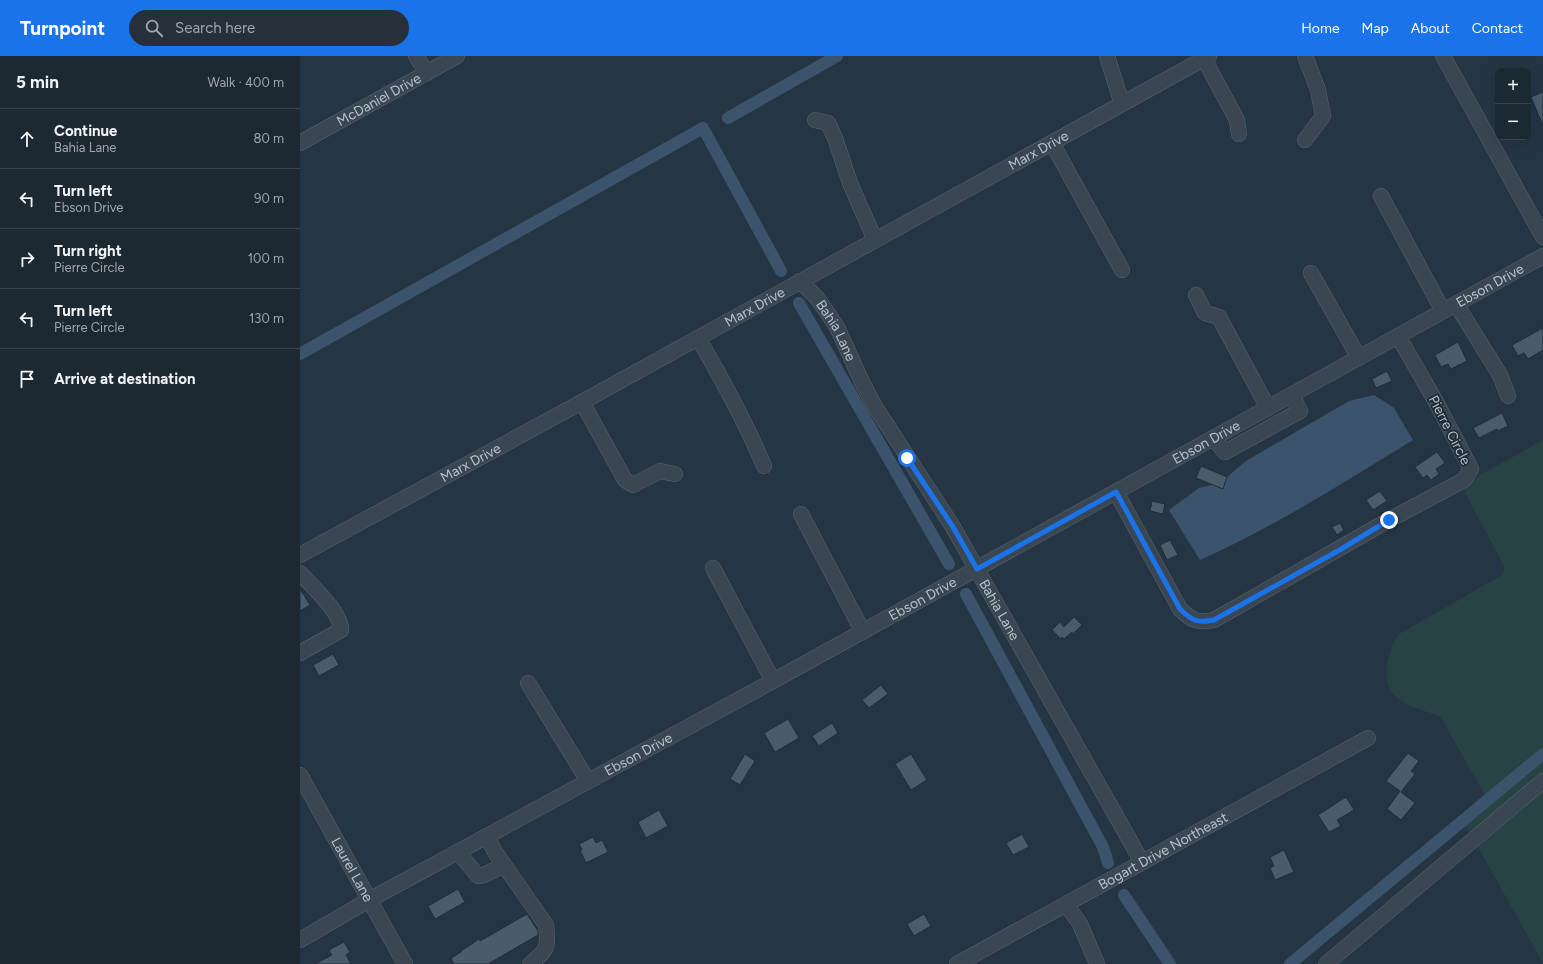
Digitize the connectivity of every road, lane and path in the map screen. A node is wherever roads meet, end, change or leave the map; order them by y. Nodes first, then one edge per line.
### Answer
1 (416, 56) edge
2 (457, 56) edge
3 (1107, 56) edge
4 (1305, 56) edge
5 (1443, 56) edge
6 (1206, 57) edge
7 (427, 73) junction
8 (1122, 104) junction
9 (815, 120) dead end
10 (1238, 134) dead end
11 (1305, 140) dead end
12 (300, 143) edge
13 (1052, 143) junction
14 (1381, 196) dead end
15 (1543, 237) edge
16 (875, 240) junction
17 (1543, 256) edge
18 (1122, 270) dead end
19 (1311, 273) dead end
20 (800, 281) junction
21 (1196, 295) dead end
22 (1456, 304) junction
23 (1443, 311) junction
24 (1398, 336) junction
25 (698, 338) junction
26 (1359, 358) junction
27 (1292, 395) junction
28 (1508, 396) dead end
29 (582, 402) junction
30 (1268, 408) junction
31 (1213, 438) junction
32 (764, 466) dead end
33 (675, 474) dead end
34 (1116, 492) junction
35 (801, 514) dead end
36 (300, 555) edge
37 (713, 568) dead end
38 (977, 569) junction
39 (300, 573) edge
40 (863, 632) junction
41 (300, 653) edge
42 (773, 681) junction
43 (528, 683) dead end
44 (1368, 738) dead end
45 (300, 775) edge
46 (588, 781) junction
47 (1543, 781) edge
48 (487, 836) junction
49 (458, 852) junction
50 (1142, 862) junction
51 (504, 865) junction
52 (370, 900) junction
53 (1066, 904) junction
54 (300, 940) edge
55 (404, 964) edge
56 (530, 964) edge
57 (957, 964) edge
58 (1097, 964) edge
59 (1326, 964) edge

1 - 7 street
2 - 7 street, McDaniel Drive
3 - 8 street
4 - 11 street
5 - 15 street
6 - 8 street, Marx Drive
6 - 10 street
7 - 12 street, McDaniel Drive
8 - 13 street, Marx Drive
9 - 16 street
13 - 16 street, Marx Drive
13 - 18 street
14 - 23 street
16 - 20 street, Marx Drive
17 - 22 street, Ebson Drive
19 - 26 street
20 - 25 street, Marx Drive
20 - 38 street, Bahia Lane
21 - 30 street
22 - 23 street, Ebson Drive
22 - 28 street
23 - 24 street, Ebson Drive
24 - 26 street, Ebson Drive
24 - 34 street, Pierre Circle
25 - 29 street, Marx Drive
25 - 32 street
26 - 27 street, Ebson Drive
27 - 30 street, Ebson Drive
27 - 31 street
29 - 33 street
29 - 36 street, Marx Drive
30 - 31 street, Ebson Drive
31 - 34 street, Ebson Drive
34 - 38 street, Ebson Drive
35 - 40 street
37 - 42 street
38 - 40 street, Ebson Drive
38 - 50 street, Bahia Lane
39 - 41 street
40 - 42 street, Ebson Drive
42 - 46 street, Ebson Drive
43 - 46 street
44 - 50 street, Bogart Drive Northeast
45 - 52 street, Laurel Lane
46 - 48 street, Ebson Drive
47 - 59 street
48 - 49 street, Ebson Drive
48 - 51 street
49 - 51 street
49 - 52 street, Ebson Drive
50 - 53 street, Bogart Drive Northeast
51 - 56 street
52 - 54 street, Ebson Drive
52 - 55 street, Laurel Lane
53 - 57 street, Bogart Drive Northeast
53 - 58 street

